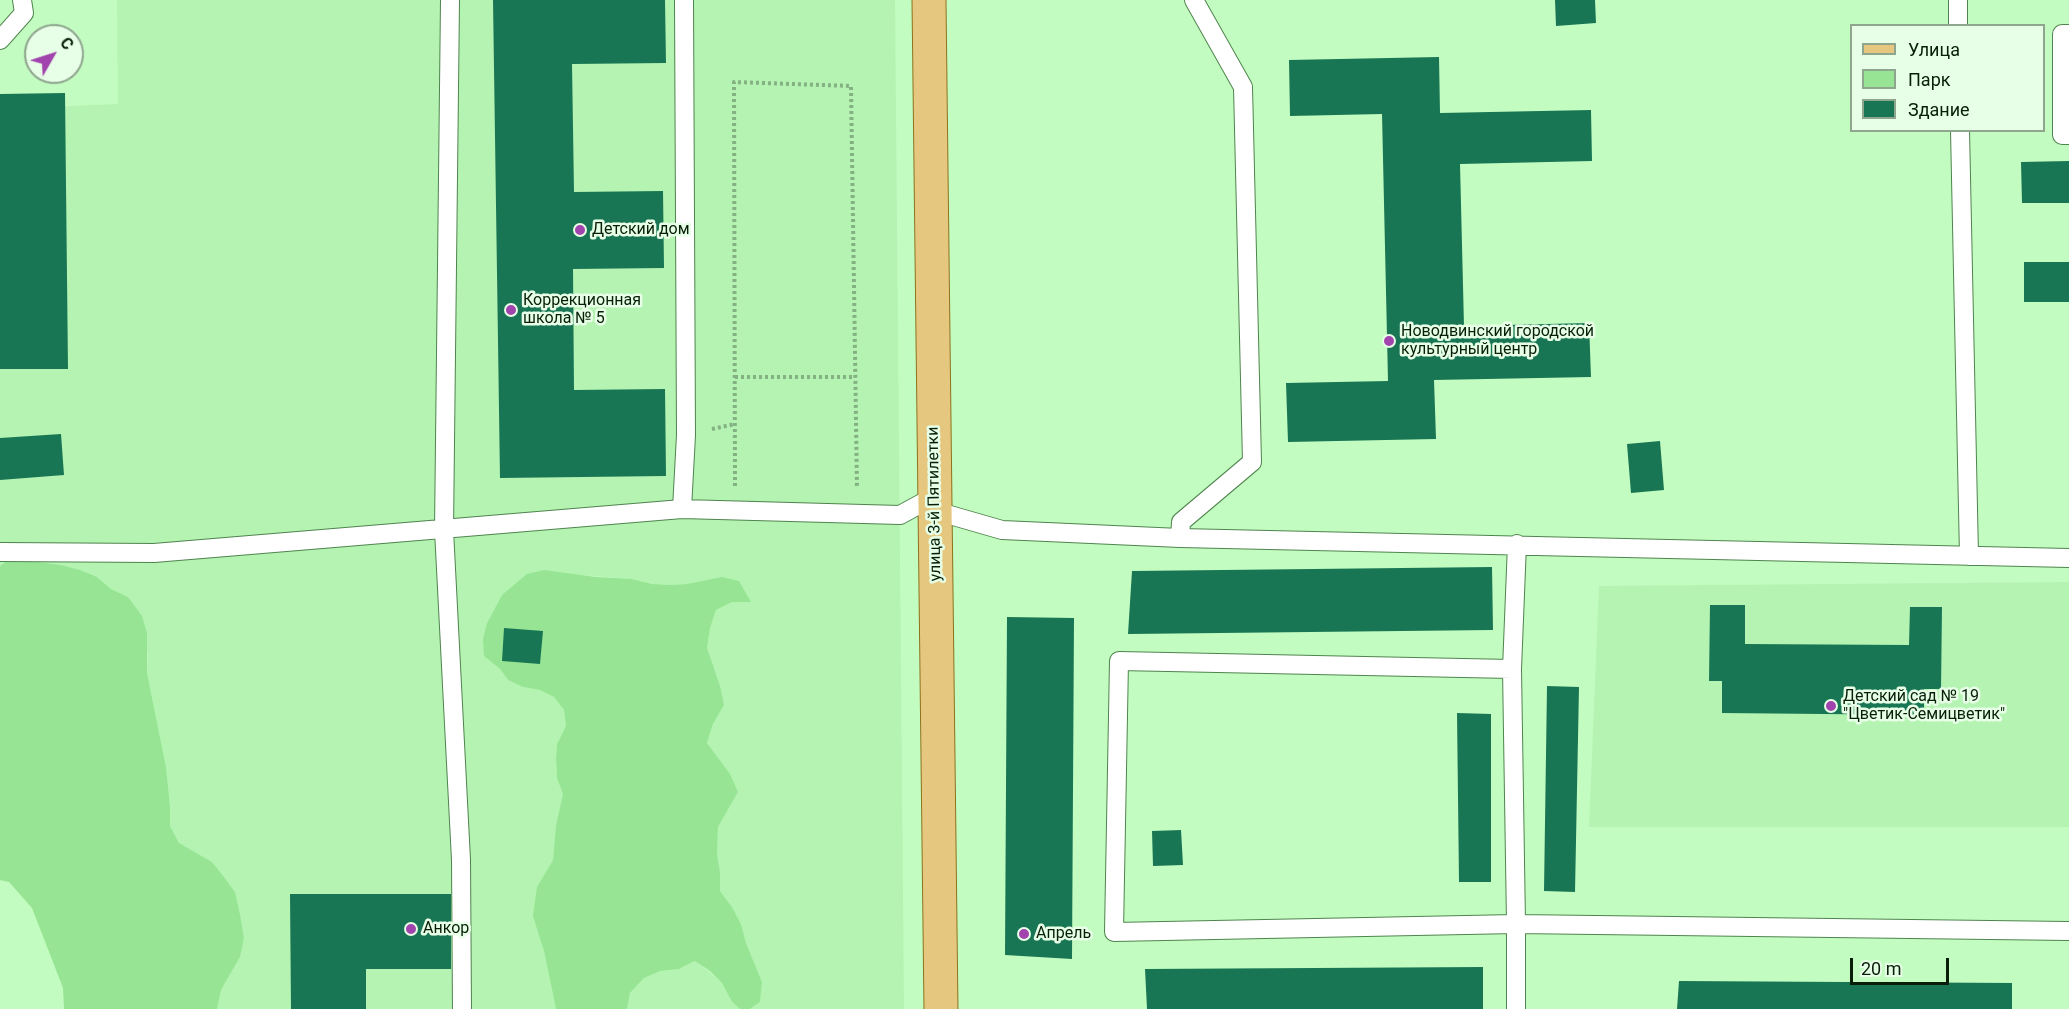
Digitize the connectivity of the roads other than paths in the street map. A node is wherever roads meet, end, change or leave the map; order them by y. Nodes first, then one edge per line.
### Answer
1 (22, 0) edge
2 (450, 0) edge
3 (684, 0) edge
4 (929, 0) edge
5 (1194, 0) edge
6 (1958, 0) edge
7 (1958, 24) edge
8 (2069, 34) edge
9 (0, 40) edge
10 (1960, 132) edge
11 (2069, 135) edge
12 (935, 503) junction
13 (682, 509) junction
14 (444, 530) junction
15 (1180, 538) junction
16 (1517, 544) junction
17 (0, 552) edge
18 (1969, 556) junction
19 (2069, 558) edge
20 (1512, 669) junction
21 (1516, 924) junction
22 (2069, 931) edge
23 (462, 1009) edge
24 (941, 1009) edge
25 (1516, 1009) edge

1 - 9 lane
2 - 14 lane
3 - 13 lane
4 - 12 main road, улица 3-й Пятилетки
5 - 15 lane
6 - 7 lane
8 - 11 lane
10 - 18 lane
12 - 13 lane
12 - 15 lane
12 - 24 main road, улица 3-й Пятилетки
13 - 14 lane
14 - 17 lane
14 - 23 lane
15 - 16 lane
16 - 18 lane
16 - 20 lane
18 - 19 lane
20 - 21 lane
20 - 21 lane
21 - 22 lane
21 - 25 lane

